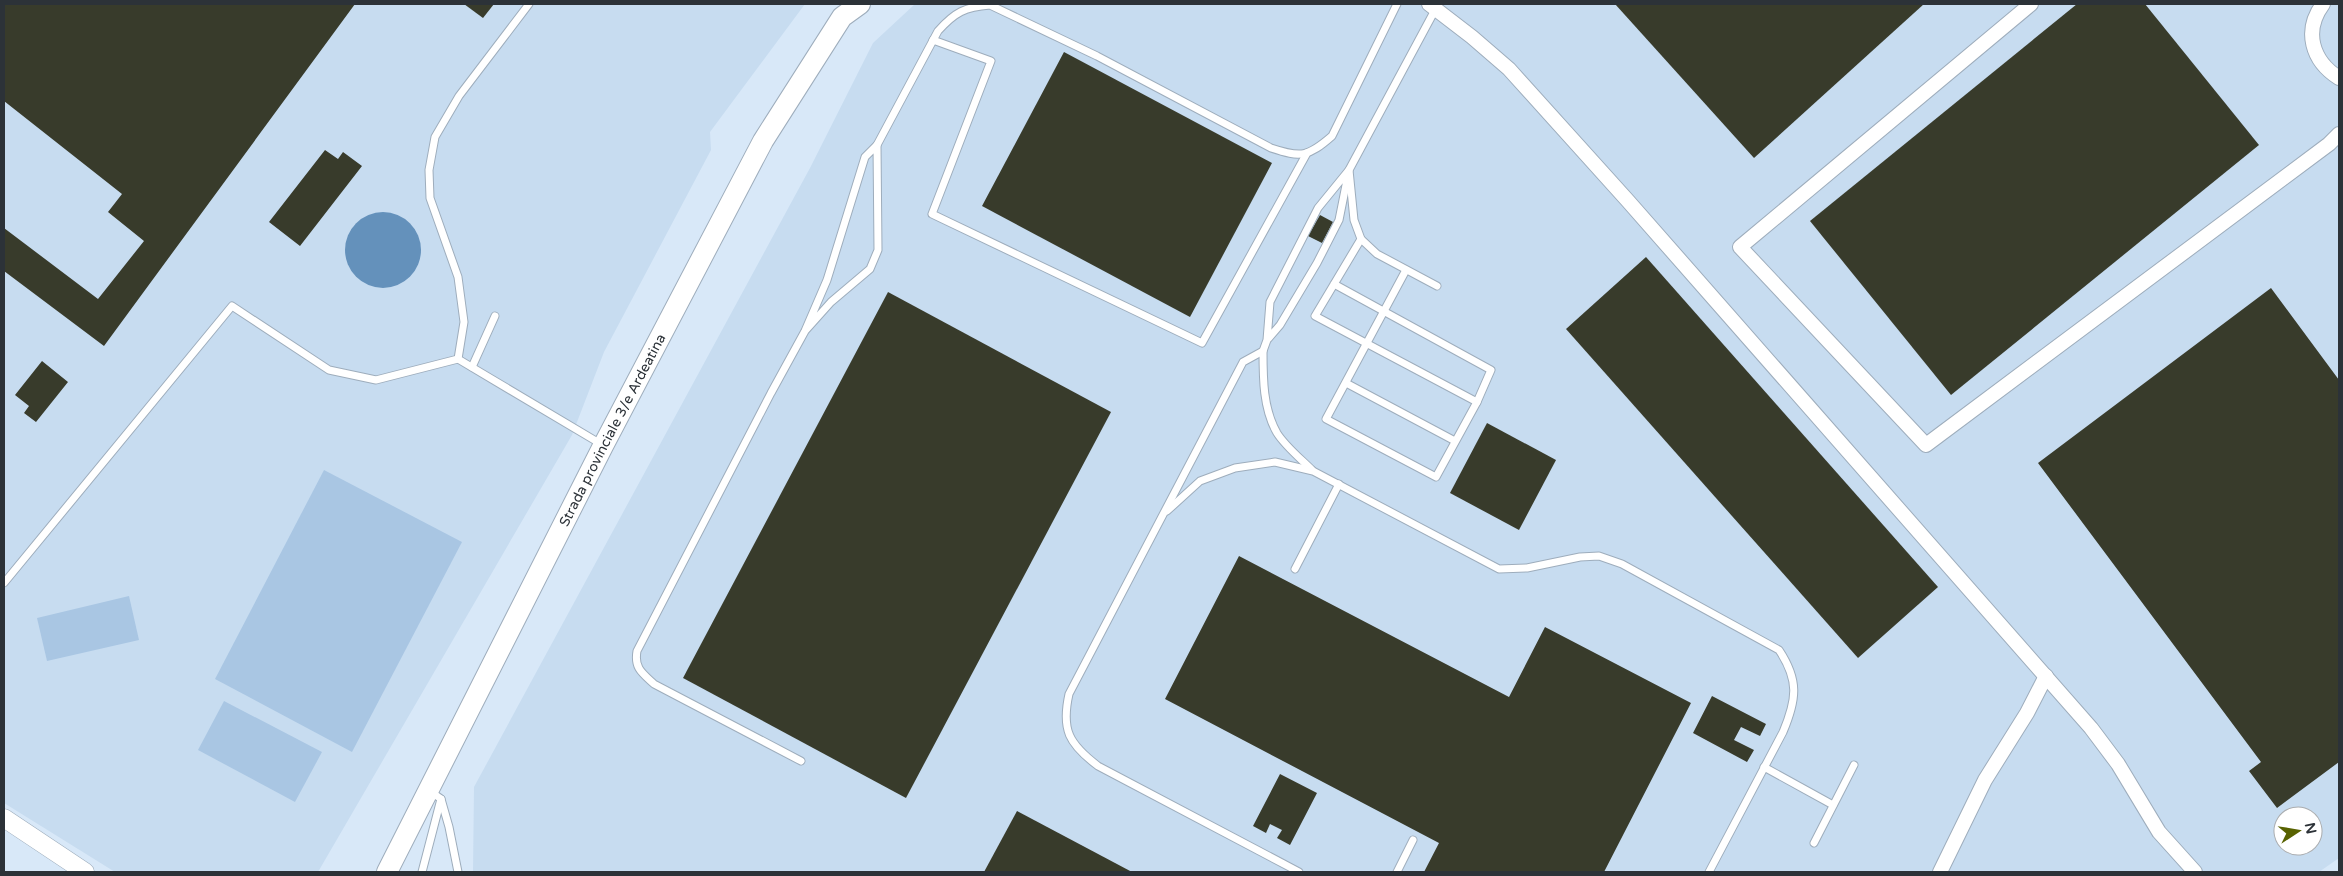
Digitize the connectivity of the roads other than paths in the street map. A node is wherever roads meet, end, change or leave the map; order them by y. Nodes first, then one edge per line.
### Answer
1 (529, 4) edge
2 (860, 4) edge
3 (1397, 4) edge
4 (2031, 4) edge
5 (2323, 4) edge
6 (1432, 7) edge
7 (933, 40) junction
8 (2339, 78) edge
9 (2339, 134) edge
10 (2334, 142) edge
11 (877, 145) junction
12 (1307, 153) junction
13 (1349, 170) junction
14 (1361, 239) junction
15 (1406, 270) junction
16 (1334, 284) junction
17 (1437, 286) dead end
18 (1384, 311) junction
19 (495, 316) dead end
20 (805, 331) junction
21 (1267, 340) junction
22 (1367, 343) junction
23 (1262, 352) junction
24 (458, 359) junction
25 (472, 367) junction
26 (1346, 383) junction
27 (1477, 402) junction
28 (1455, 441) junction
29 (603, 446) junction
30 (1313, 472) junction
31 (1339, 484) junction
32 (1163, 514) junction
33 (1294, 568) dead end
34 (4, 583) edge
35 (2046, 676) junction
36 (801, 761) dead end
37 (1854, 765) dead end
38 (1764, 767) junction
39 (434, 794) junction
40 (1833, 805) junction
41 (4, 818) edge
42 (1413, 840) dead end
43 (1814, 843) dead end
44 (85, 872) edge
45 (387, 872) edge
46 (422, 872) edge
47 (458, 872) edge
48 (1299, 872) edge
49 (1397, 872) edge
50 (1709, 872) edge
51 (1940, 872) edge
52 (2195, 872) edge

1 - 24 lane
2 - 29 main road, Strada provinciale 3/e Ardeatina
3 - 12 lane
4 - 10 street
5 - 8 street
6 - 13 lane
6 - 35 street
7 - 11 lane
7 - 12 lane
7 - 12 lane
9 - 10 street
11 - 20 lane
11 - 20 lane
13 - 14 lane
13 - 21 lane
13 - 21 lane
14 - 15 lane
14 - 16 lane
15 - 17 lane
15 - 18 lane
16 - 18 lane
16 - 22 lane
18 - 22 lane
18 - 27 lane
19 - 25 lane
20 - 36 lane
21 - 23 lane
22 - 26 lane
22 - 27 lane
23 - 30 lane
23 - 32 lane
24 - 25 lane
24 - 34 lane
25 - 29 lane
26 - 28 lane
26 - 28 lane
27 - 28 lane
29 - 39 main road, Strada provinciale 3/e Ardeatina
30 - 31 lane
30 - 32 lane
31 - 33 lane
31 - 38 lane
32 - 48 lane
35 - 51 street
35 - 52 street
37 - 40 lane
38 - 40 lane
38 - 50 lane
39 - 45 main road, Strada provinciale 3/e Ardeatina
39 - 46 lane
39 - 47 lane
40 - 43 lane
41 - 44 street
42 - 49 lane

